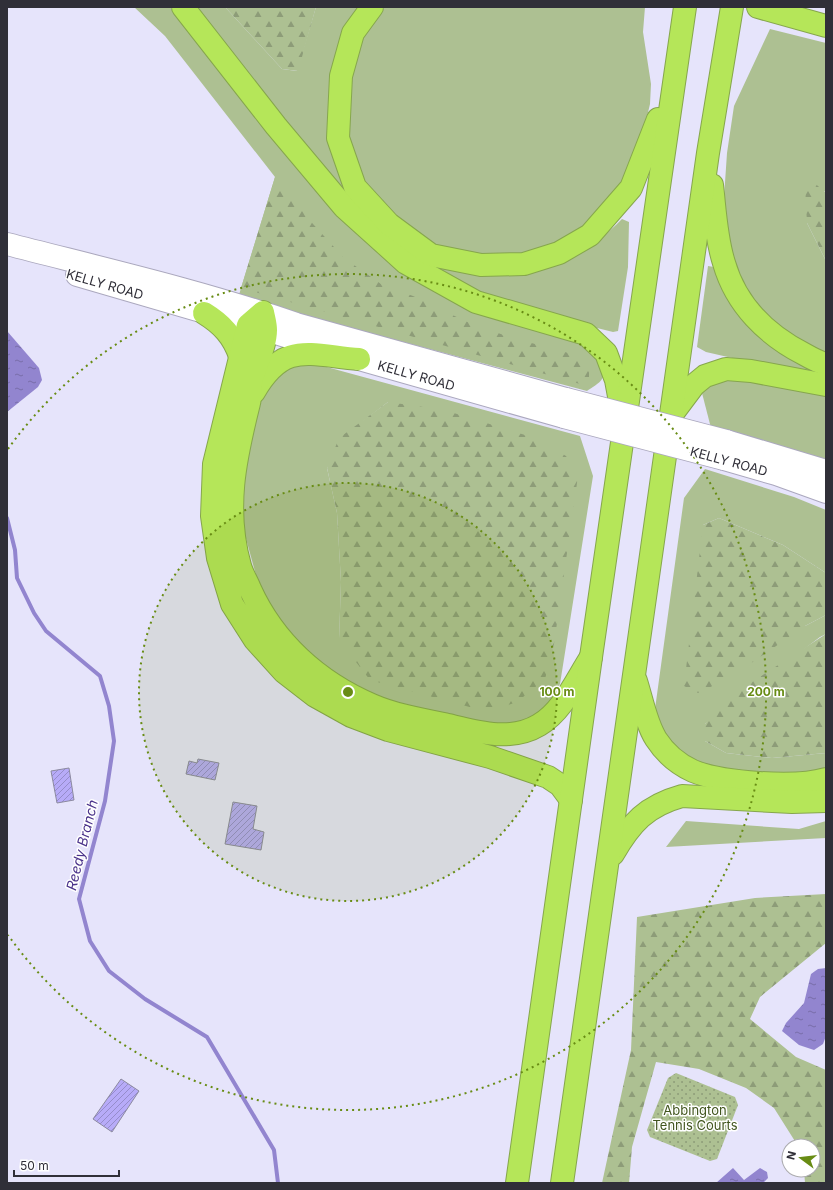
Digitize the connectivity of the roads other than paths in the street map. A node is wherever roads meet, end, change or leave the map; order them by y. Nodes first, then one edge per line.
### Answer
1 (183, 7) edge
2 (372, 7) edge
3 (685, 7) edge
4 (732, 7) edge
5 (767, 10) edge
6 (826, 26) edge
7 (675, 70) junction
8 (708, 153) junction
9 (7, 244) edge
10 (7, 256) edge
11 (204, 313) junction
12 (259, 323) junction
13 (240, 356) junction
14 (359, 359) junction
15 (826, 364) edge
16 (826, 385) edge
17 (250, 400) junction
18 (565, 408) junction
19 (671, 415) junction
20 (624, 422) junction
21 (725, 450) junction
22 (826, 471) edge
23 (826, 492) edge
24 (591, 657) junction
25 (634, 675) junction
26 (826, 779) edge
27 (571, 800) junction
28 (826, 801) edge
29 (608, 862) junction
30 (517, 1183) edge
31 (562, 1183) edge

1 - 20 highway
2 - 7 highway
3 - 7 highway
4 - 8 highway
5 - 6 highway
7 - 20 highway
8 - 15 highway
8 - 19 highway
9 - 12 main road, KELLY ROAD
10 - 11 main road, KELLY ROAD
11 - 12 main road, KELLY ROAD
11 - 13 highway
12 - 13 highway
12 - 14 main road, KELLY ROAD
12 - 17 highway
12 - 18 main road, KELLY ROAD
13 - 27 highway
14 - 17 highway
14 - 18 main road, KELLY ROAD
16 - 19 highway
17 - 24 highway
18 - 21 main road, KELLY ROAD, bridge
19 - 25 highway
20 - 24 highway
21 - 22 main road, KELLY ROAD
21 - 23 main road, KELLY ROAD
24 - 27 highway
25 - 26 highway
25 - 29 highway
27 - 30 highway
28 - 29 highway
29 - 31 highway

